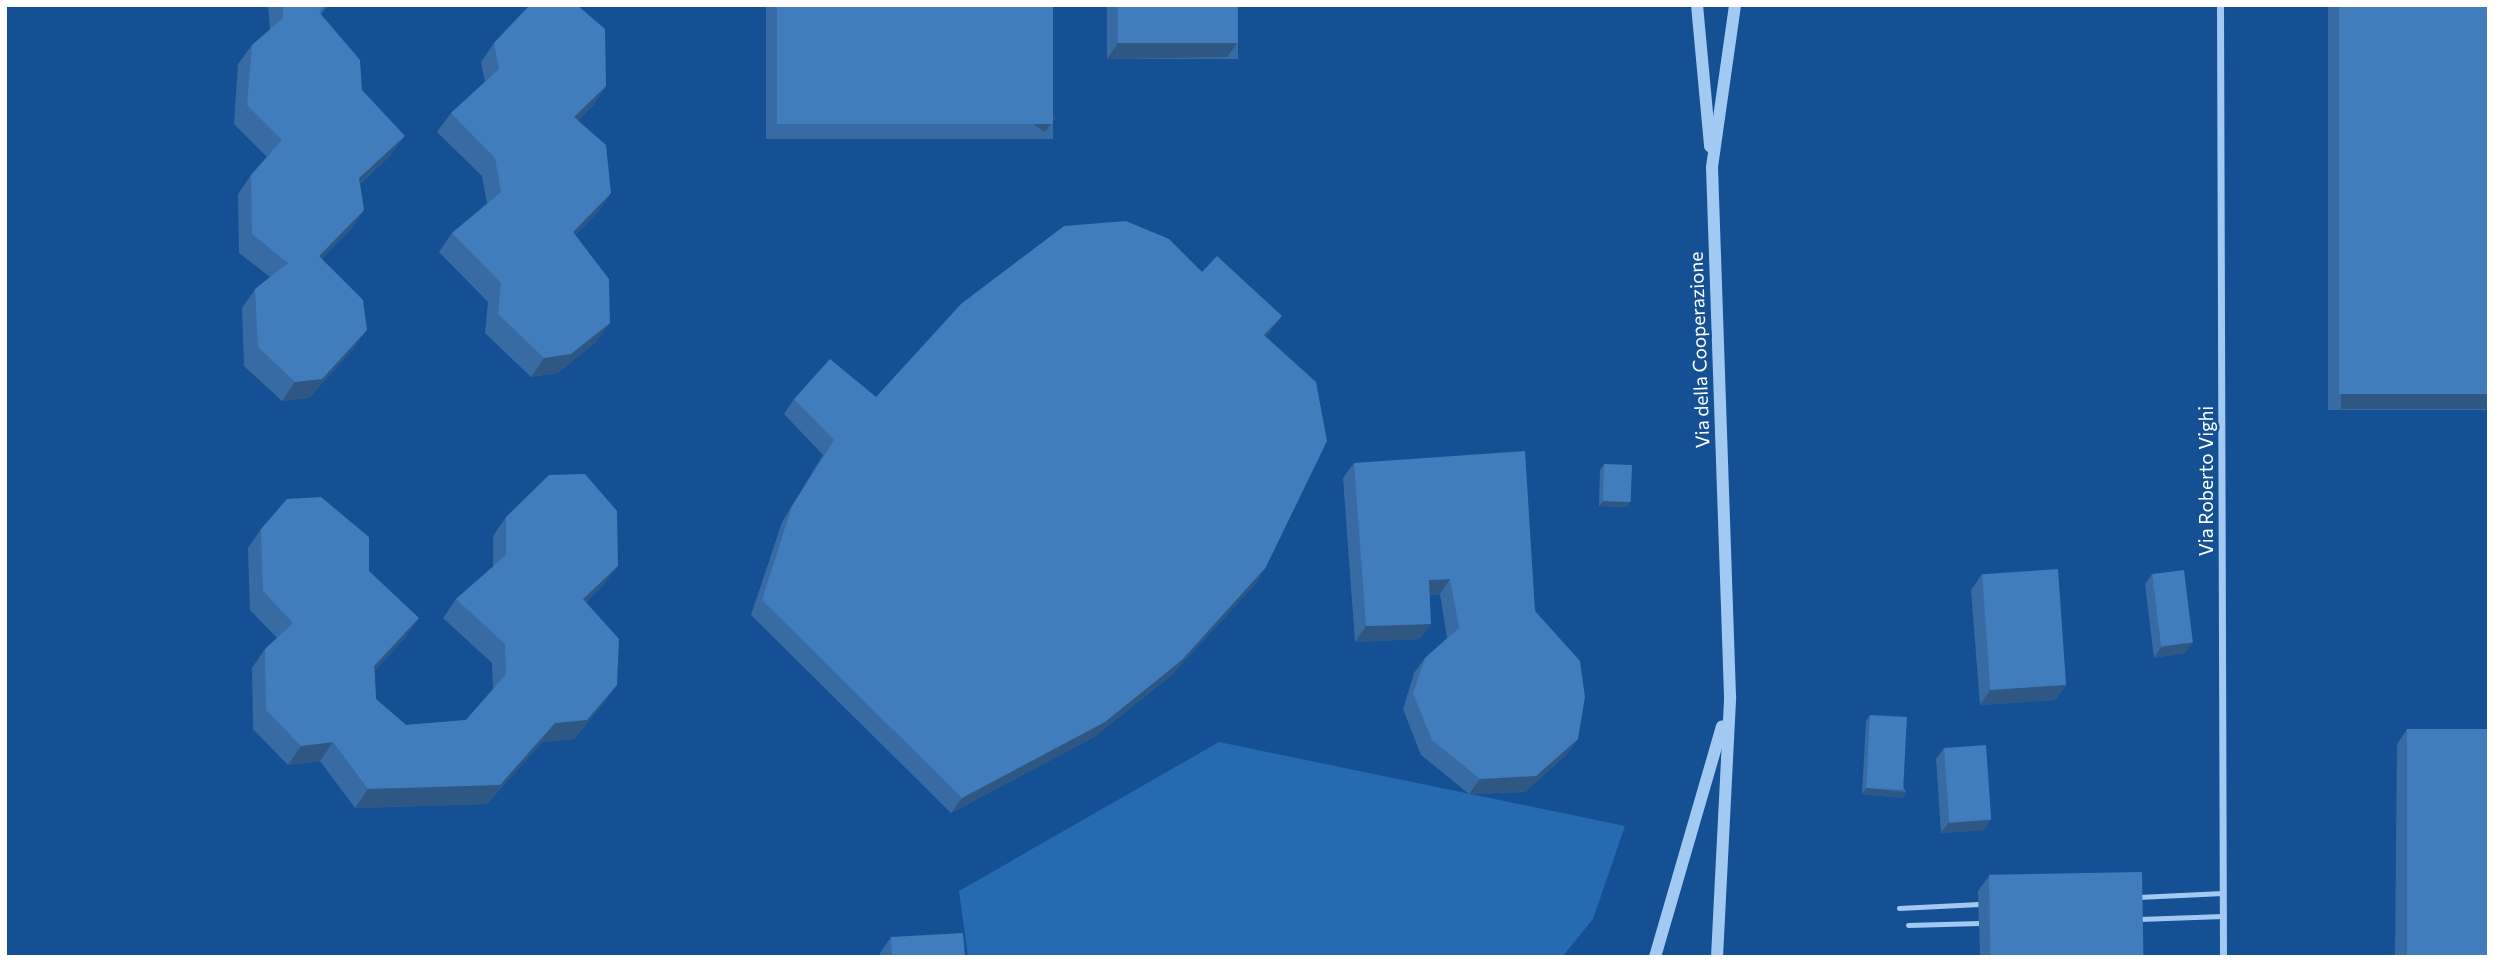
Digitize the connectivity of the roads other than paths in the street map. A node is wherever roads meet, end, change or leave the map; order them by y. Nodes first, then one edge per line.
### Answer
1 (1697, 5) edge
2 (1735, 5) edge
3 (2221, 5) edge
4 (1712, 167) junction
5 (1730, 696) junction
6 (2223, 893) junction
7 (2131, 898) edge
8 (1979, 904) dead end
9 (1899, 908) dead end
10 (2223, 916) junction
11 (2132, 919) edge
12 (1979, 923) dead end
13 (1908, 925) dead end
14 (1655, 957) edge
15 (1717, 957) edge
16 (2223, 957) edge

1 - 4 street
2 - 4 street, Via della Cooperazione
3 - 6 street, Via Roberto Vighi
4 - 5 street, Via della Cooperazione
5 - 14 street, Via della Cooperazione
5 - 15 street, Via della Cooperazione
6 - 7 lane
6 - 10 street, Via Roberto Vighi
8 - 9 lane
10 - 11 lane
10 - 16 street, Via Roberto Vighi
12 - 13 lane

